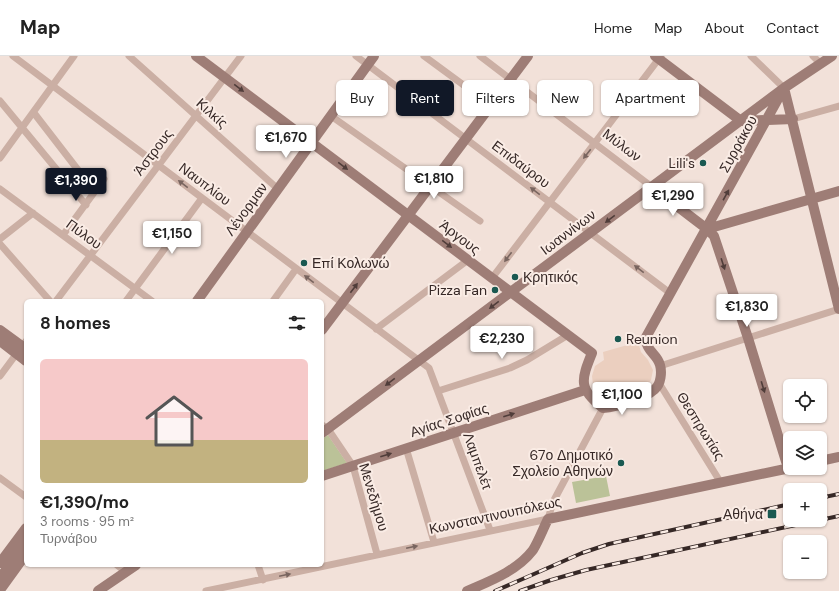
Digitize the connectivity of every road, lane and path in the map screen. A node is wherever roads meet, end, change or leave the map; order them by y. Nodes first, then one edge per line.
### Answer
1 (13, 56) edge
2 (74, 56) edge
3 (129, 56) edge
4 (196, 56) edge
5 (242, 56) edge
6 (356, 56) edge
7 (374, 56) edge
8 (424, 56) edge
9 (480, 56) edge
10 (528, 56) edge
11 (751, 56) edge
12 (813, 56) edge
13 (832, 56) edge
14 (659, 57) edge
15 (821, 64) junction
16 (368, 65) junction
17 (225, 78) junction
18 (511, 79) junction
19 (462, 84) edge
20 (53, 86) junction
21 (784, 88) junction
22 (0, 101) edge
23 (839, 106) edge
24 (34, 113) junction
25 (196, 116) junction
26 (331, 116) junction
27 (793, 119) junction
28 (768, 120) junction
29 (740, 121) junction
30 (22, 128) junction
31 (466, 139) junction
32 (312, 143) junction
33 (595, 143) junction
34 (0, 158) edge
35 (159, 166) junction
36 (78, 170) dead end
37 (104, 178) dead end
38 (430, 186) junction
39 (652, 187) junction
40 (0, 189) edge
41 (278, 189) junction
42 (839, 191) edge
43 (202, 198) junction
44 (812, 199) junction
45 (549, 202) junction
46 (86, 205) junction
47 (33, 213) junction
48 (408, 215) junction
49 (480, 222) dead end
50 (707, 229) junction
51 (247, 232) junction
52 (590, 233) junction
53 (63, 235) junction
54 (0, 239) edge
55 (0, 244) edge
56 (90, 255) junction
57 (468, 260) junction
58 (296, 268) junction
59 (492, 278) junction
60 (135, 289) junction
61 (511, 292) junction
62 (670, 293) junction
63 (48, 299) edge
64 (57, 299) edge
65 (128, 299) edge
66 (149, 299) edge
67 (198, 299) edge
68 (274, 299) edge
69 (342, 303) junction
70 (839, 309) edge
71 (324, 327) edge
72 (376, 329) junction
73 (0, 330) edge
74 (568, 335) junction
75 (748, 338) junction
76 (0, 342) edge
77 (23, 348) edge
78 (419, 361) junction
79 (660, 366) junction
80 (0, 376) edge
81 (659, 383) junction
82 (585, 390) junction
83 (438, 391) junction
84 (603, 408) junction
85 (324, 429) edge
86 (454, 433) junction
87 (406, 448) junction
88 (783, 449) edge
89 (839, 457) edge
90 (827, 460) edge
91 (353, 466) junction
92 (783, 469) edge
93 (324, 475) edge
94 (0, 478) edge
95 (721, 483) junction
96 (24, 496) edge
97 (548, 519) junction
98 (24, 522) edge
99 (490, 530) junction
100 (24, 531) edge
101 (434, 542) junction
102 (24, 546) edge
103 (0, 553) edge
104 (377, 554) junction
105 (24, 557) edge
106 (0, 563) edge
107 (324, 566) edge
108 (119, 567) edge
109 (133, 567) edge
110 (259, 567) edge
111 (320, 567) edge
112 (126, 572) junction
113 (0, 578) edge
114 (263, 580) junction
115 (0, 590) edge
116 (103, 590) edge
117 (206, 591) edge
118 (467, 591) edge

1 - 20 street, Ναυπλίου
2 - 20 street
3 - 25 street, Κιλκίς
4 - 17 street, Άργους
5 - 17 street, Άστρους
6 - 16 street, Επιδαύρου
7 - 16 street, Λένορμαν
8 - 19 street
9 - 18 street, Μύλων
10 - 18 street
11 - 21 street
12 - 15 street
13 - 15 street, Ιωαννίνων
14 - 29 street
14 - 33 street
15 - 21 street, Ιωαννίνων
16 - 26 street, Λένορμαν
16 - 31 street, Επιδαύρου
17 - 25 street, Άστρους
17 -> 32 street, Άργους
18 - 31 street
18 - 33 street, Μύλων
20 - 24 street
20 - 35 street, Ναυπλίου
21 - 27 street
21 - 28 street, Συρράκου
21 - 29 street, Ιωαννίνων
22 - 30 street
23 - 27 street
24 - 30 street
24 - 36 street
25 - 35 street, Άστρους
25 - 41 street, Κιλκίς
26 - 32 street, Λένορμαν
26 - 38 street
27 - 28 street
27 - 44 street
28 - 29 street
50 -> 28 street, Συρράκου
29 - 39 street, Ιωαννίνων
30 - 34 street
30 - 46 street
31 - 38 street
45 -> 31 street, Επιδαύρου
32 - 41 street, Λένορμαν
32 -> 48 street, Άργους
33 - 39 street, Μύλων
33 -> 45 street
43 -> 35 street, Ναυπλίου
35 - 56 street, Άστρους
37 - 46 street
38 - 48 street
38 - 49 street
39 - 50 street, Μύλων
39 -> 52 street, Ιωαννίνων
40 - 47 street, Πύλου
41 - 51 street, Λένορμαν
42 - 44 street
43 - 51 street, Ναυπλίου
43 - 60 street
44 - 50 street
44 - 70 street
45 - 52 street, Επιδαύρου
45 -> 59 street
46 - 53 street
47 - 53 street, Πύλου
47 - 54 street
48 -> 57 street, Άργους
69 -> 48 street
50 - 62 street, Συρράκου
50 -> 75 street
51 - 58 street, Ναυπλίου
51 - 67 street, Λένορμαν
52 - 61 street, Ιωαννίνων
62 -> 52 street, Επιδαύρου
53 - 56 street, Πύλου
55 - 63 street
56 - 60 street, Πύλου
56 - 64 street, Άστρους
57 - 59 street, Άργους
57 - 72 street
58 - 68 street
69 -> 58 street, Ναυπλίου
59 - 61 street, Άργους
60 - 65 street
60 - 66 street, Πύλου
61 - 74 street, Άργους
61 -> 78 street, Ιωαννίνων
62 - 79 street, Συρράκου
69 - 71 street
69 - 72 street, Ναυπλίου
70 - 75 street
72 - 78 street, Ναυπλίου
73 - 77 street
74 - 82 street, Άργους
74 - 83 street
75 - 79 street
75 -> 88 street
76 - 77 street
77 - 80 street
78 - 83 street, Λαμπελέτ
78 -> 85 street, Ιωαννίνων
79 - 81 street
81 - 84 street
81 - 95 street, Θεσπρωτίας
82 - 84 street
86 -> 82 street, Αγίας Σοφίας
83 - 86 street, Λαμπελέτ
84 - 97 street
85 - 91 street, Μενεδήμου
86 - 87 street, Αγίας Σοφίας
86 - 99 street, Λαμπελέτ
91 -> 87 street, Αγίας Σοφίας
87 - 101 street
89 - 90 street
91 - 93 street, Αγίας Σοφίας
91 - 104 street, Μενεδήμου
92 - 95 street, Κωνσταντινουπόλεως
94 - 96 street
95 - 97 street, Κωνσταντινουπόλεως
97 - 99 street, Κωνσταντινουπόλεως
97 - 118 street
98 - 103 street
99 - 101 street, Κωνσταντινουπόλεως
100 - 106 street
104 -> 101 street, Κωνσταντινουπόλεως
102 - 113 street
107 -> 104 street, Κωνσταντινουπόλεως
105 - 115 street
108 - 112 street
109 - 112 street
110 - 114 street
114 -> 111 street, Κωνσταντινουπόλεως
112 - 116 street
114 - 117 street, Κωνσταντινουπόλεως

